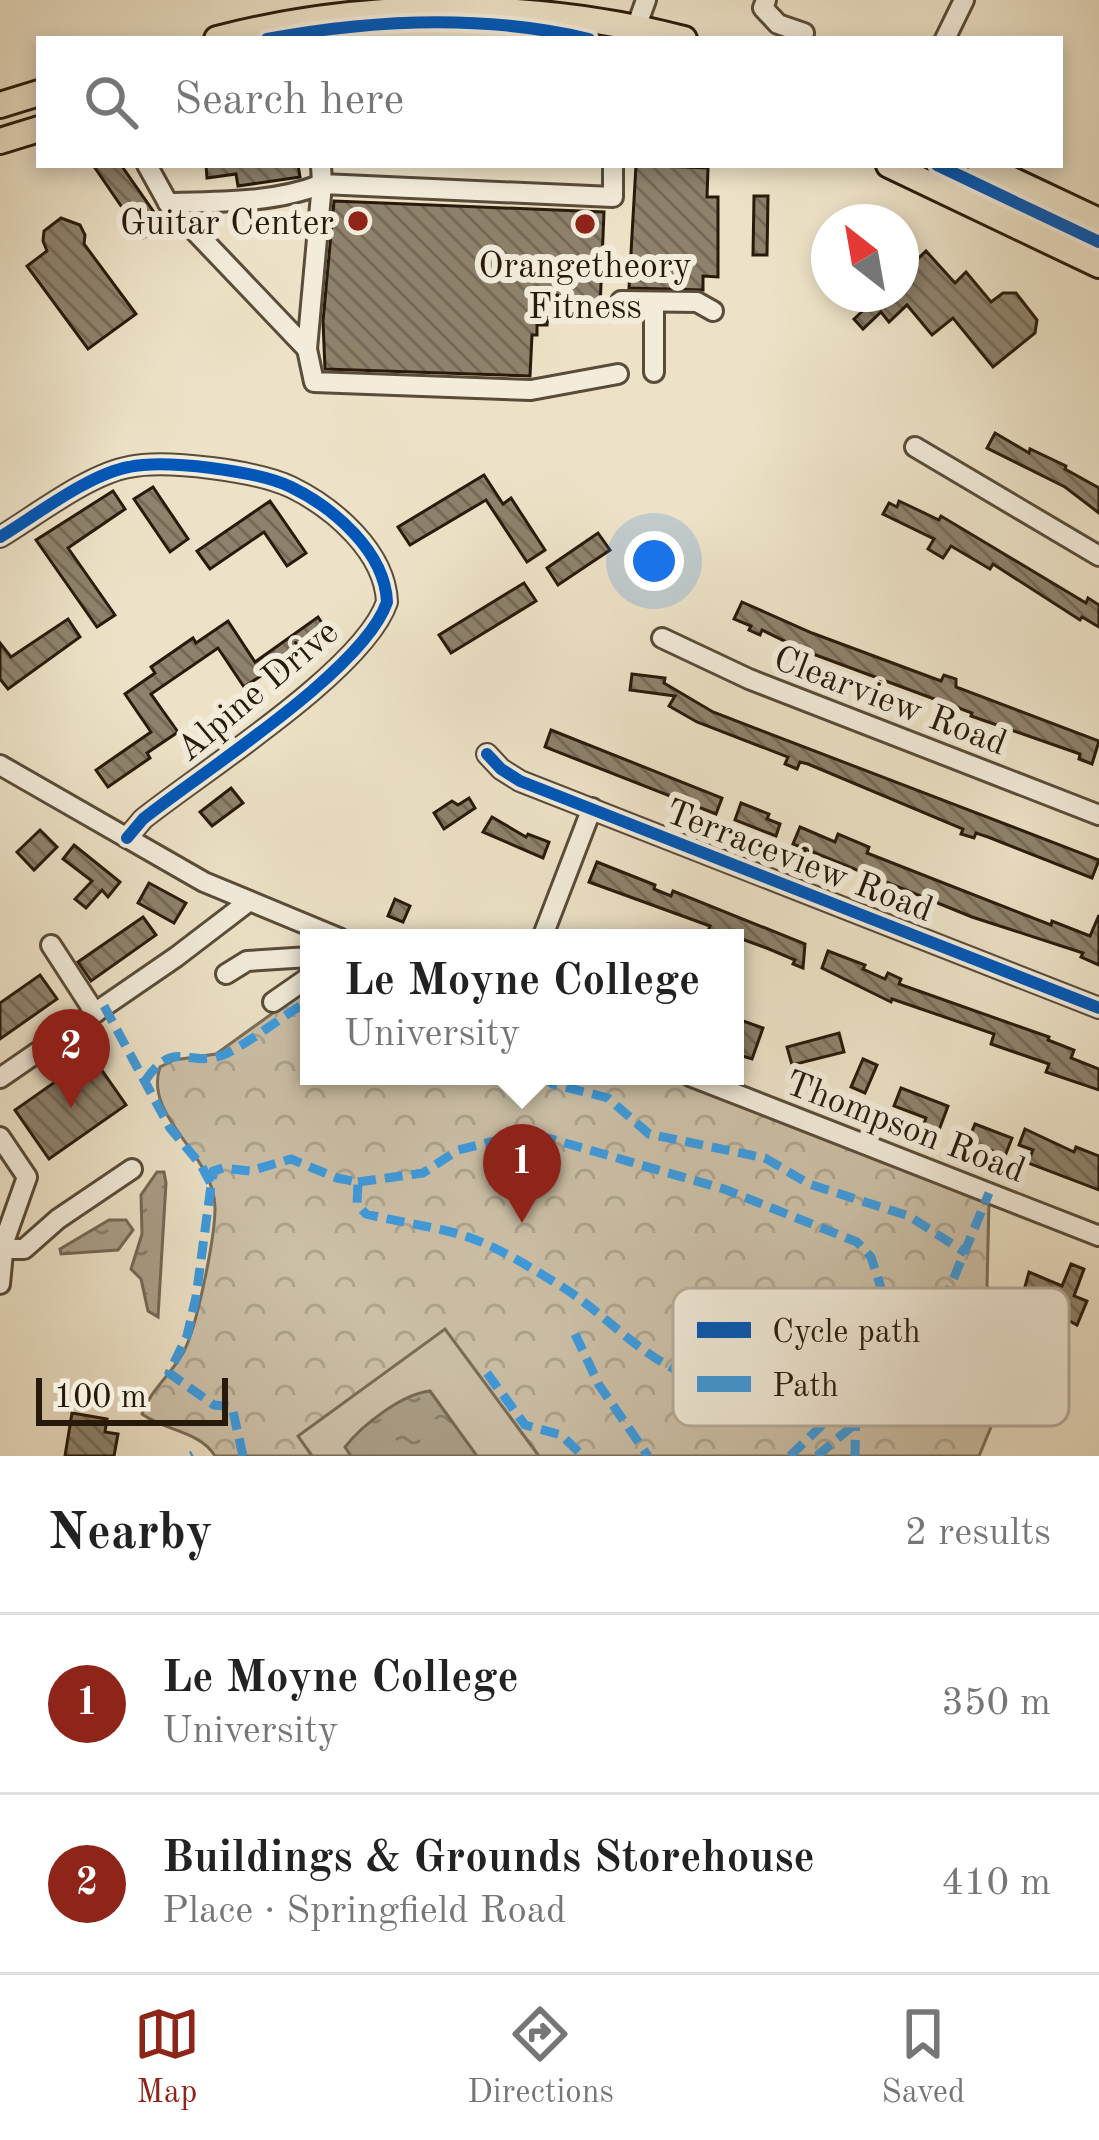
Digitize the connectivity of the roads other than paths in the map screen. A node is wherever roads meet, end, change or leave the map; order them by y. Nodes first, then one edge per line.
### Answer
1 (646, 0) edge
2 (766, 0) edge
3 (963, 0) edge
4 (586, 8) edge
5 (633, 33) edge
6 (804, 34) dead end
7 (229, 36) edge
8 (946, 36) edge
9 (36, 94) edge
10 (0, 105) edge
11 (36, 130) edge
12 (0, 141) edge
13 (148, 168) edge
14 (613, 168) edge
15 (895, 168) edge
16 (986, 168) edge
17 (321, 174) edge
18 (169, 203) junction
19 (1099, 221) edge
20 (1099, 265) edge
21 (621, 301) dead end
22 (654, 302) junction
23 (713, 311) dead end
24 (307, 349) junction
25 (654, 372) dead end
26 (618, 374) dead end
27 (915, 447) dead end
28 (0, 537) edge
29 (1099, 556) edge
30 (662, 638) dead end
31 (487, 754) dead end
32 (0, 765) edge
33 (592, 808) junction
34 (1099, 815) edge
35 (127, 838) junction
36 (248, 902) junction
37 (316, 929) edge
38 (545, 929) edge
39 (51, 945) dead end
40 (300, 958) edge
41 (226, 974) dead end
42 (300, 982) edge
43 (273, 1002) dead end
44 (1099, 1008) edge
45 (95, 1012) junction
46 (0, 1078) edge
47 (713, 1085) edge
48 (0, 1137) edge
49 (132, 1169) dead end
50 (1099, 1236) edge
51 (3, 1249) junction
52 (0, 1284) edge

1 - 5 street
2 - 6 street
3 - 8 street
4 - 5 main road
4 - 7 main road
9 - 10 main road
11 - 12 main road
13 - 18 street
14 - 17 street
15 - 20 main road
16 - 19 main road
17 - 18 street
17 - 24 street
18 - 24 street
21 - 22 street
22 - 23 street
22 - 25 street
24 - 26 street
27 - 29 street
28 - 35 street, Alpine Drive
30 - 34 street, Clearview Road
31 - 33 street, Terraceview Road
32 - 35 street
33 - 38 street
33 - 44 street, Terraceview Road
35 - 36 street
36 - 37 street
36 - 45 street
39 - 45 street
40 - 41 street
42 - 43 street
45 - 46 street
47 - 50 street, Thompson Road
48 - 51 street
49 - 51 street
51 - 52 street

